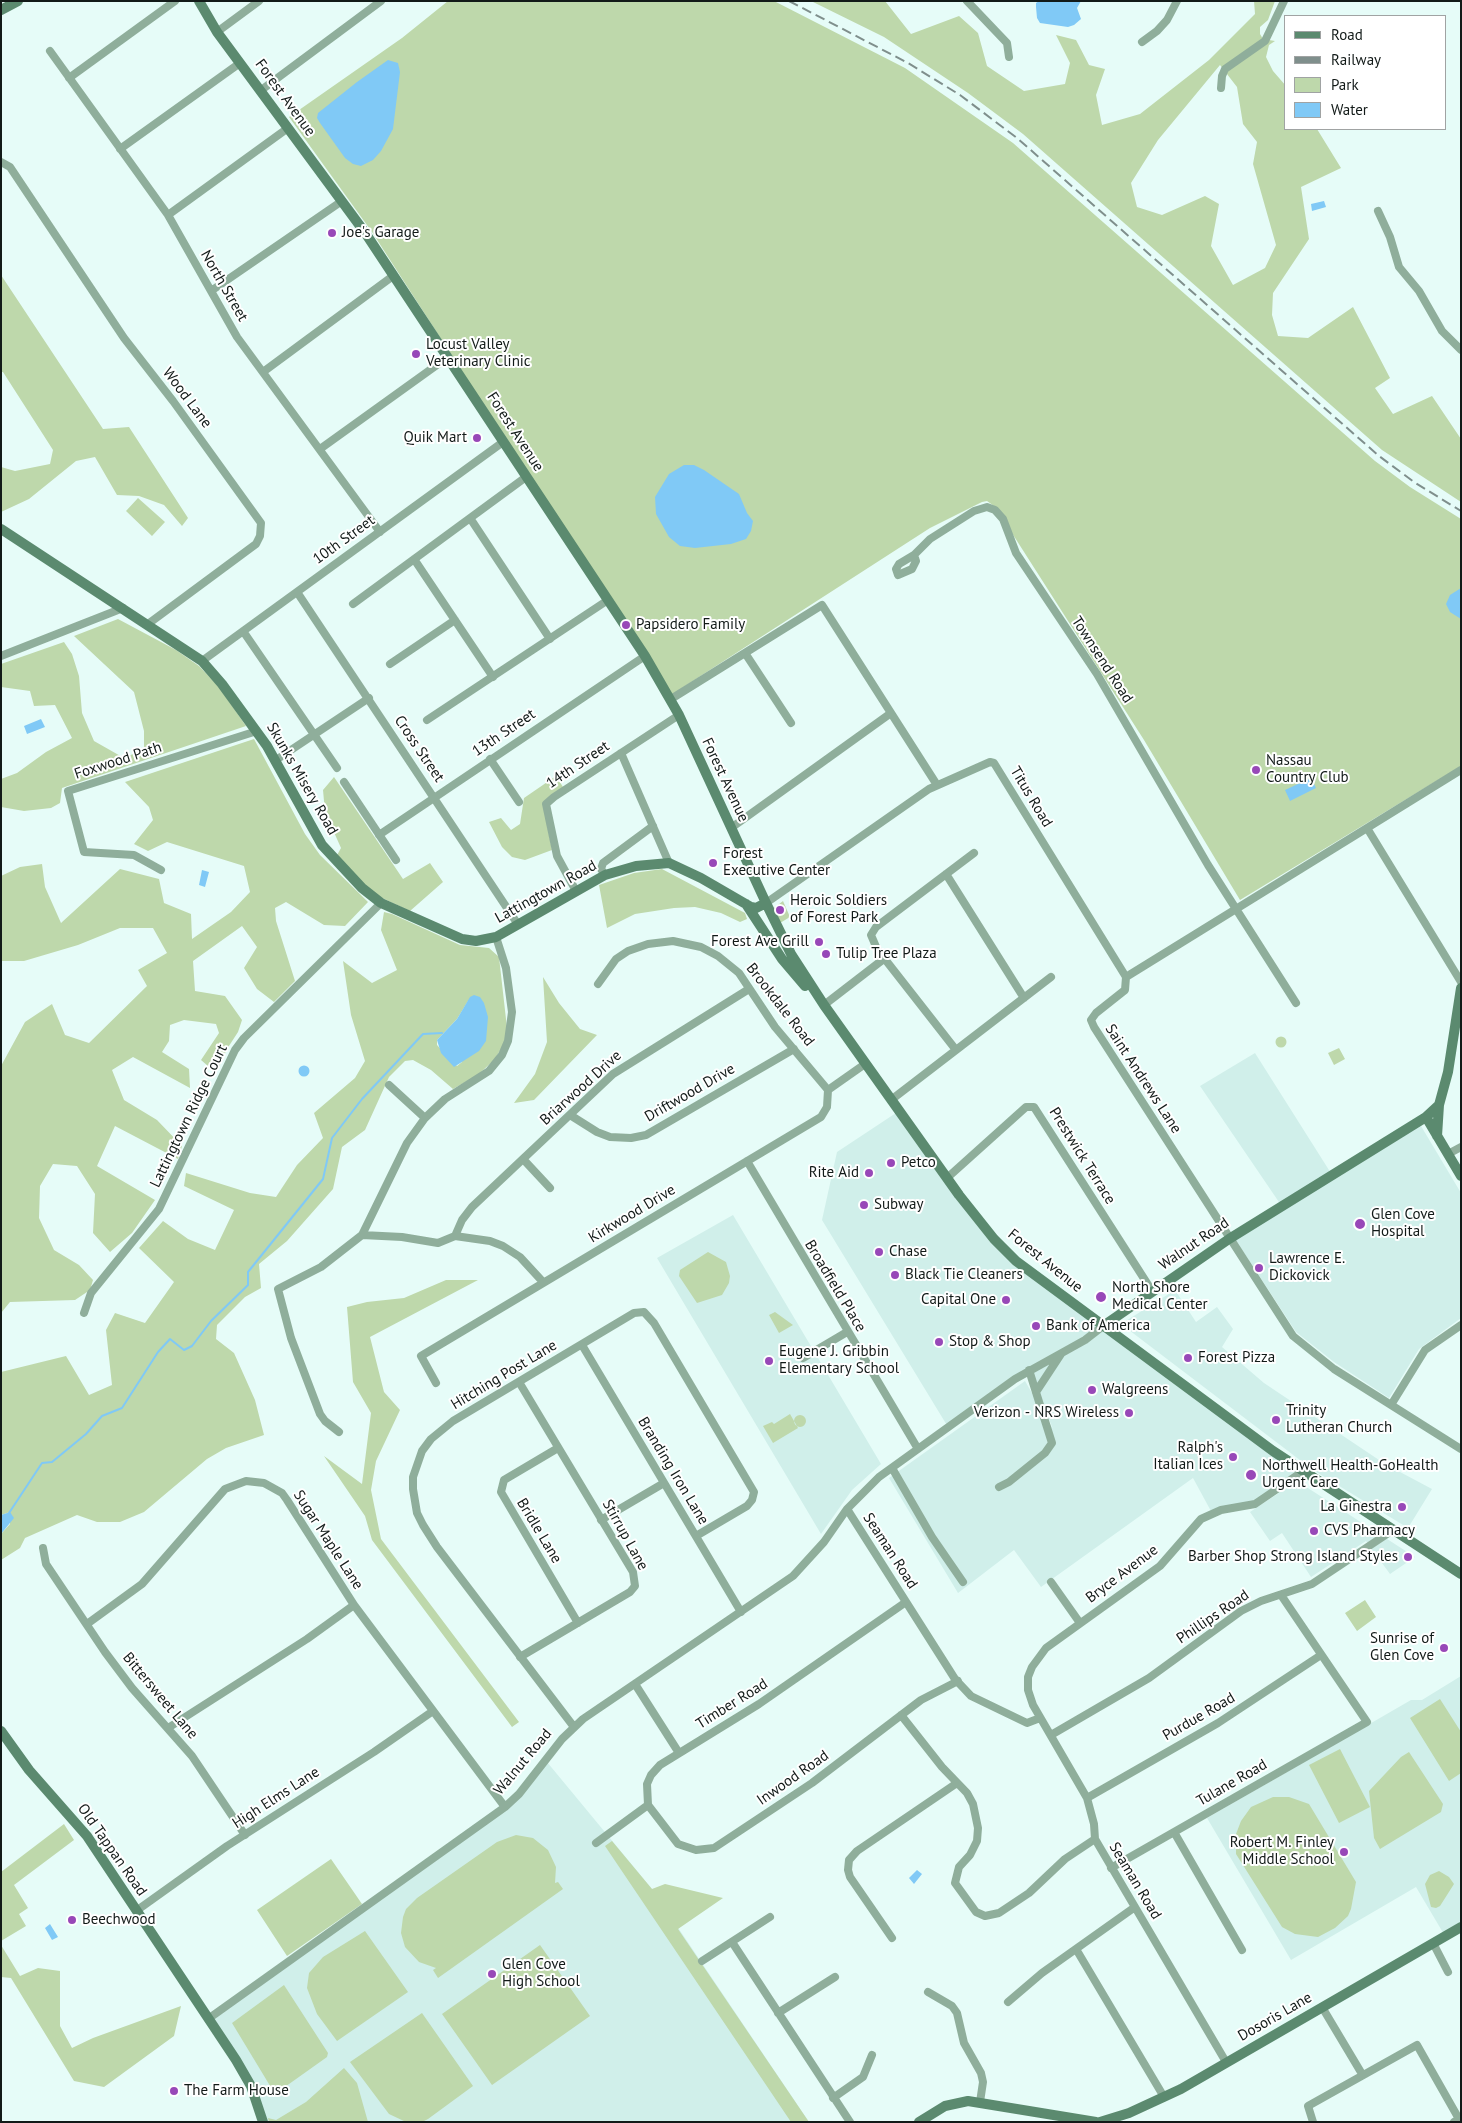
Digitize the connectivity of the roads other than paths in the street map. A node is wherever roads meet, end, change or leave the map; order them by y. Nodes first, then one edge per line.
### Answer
1 (18, 1) edge
2 (175, 1) edge
3 (198, 1) edge
4 (259, 1) edge
5 (382, 1) edge
6 (967, 1) edge
7 (1177, 1) edge
8 (1284, 1) edge
9 (1, 10) edge
10 (218, 32) junction
11 (1142, 42) dead end
12 (50, 51) dead end
13 (1009, 57) dead end
14 (240, 63) junction
15 (68, 78) junction
16 (1220, 88) dead end
17 (260, 91) junction
18 (288, 128) junction
19 (120, 149) junction
20 (1, 162) edge
21 (342, 201) junction
22 (1378, 211) dead end
23 (168, 215) junction
24 (393, 276) junction
25 (211, 291) junction
26 (1461, 350) edge
27 (448, 357) junction
28 (264, 372) junction
29 (503, 442) junction
30 (320, 449) junction
31 (526, 477) junction
32 (470, 518) junction
33 (1, 529) edge
34 (380, 532) junction
35 (914, 554) dead end
36 (414, 559) junction
37 (297, 592) junction
38 (608, 600) junction
39 (353, 604) dead end
40 (123, 608) junction
41 (455, 620) junction
42 (148, 624) junction
43 (244, 631) junction
44 (550, 639) junction
45 (745, 653) junction
46 (1, 656) edge
47 (645, 656) junction
48 (202, 662) junction
49 (390, 664) dead end
50 (493, 677) junction
51 (369, 698) junction
52 (671, 699) junction
53 (891, 713) junction
54 (679, 715) junction
55 (427, 720) dead end
56 (791, 723) dead end
57 (256, 731) junction
58 (314, 736) junction
59 (620, 753) junction
60 (490, 759) junction
61 (276, 760) junction
62 (336, 768) dead end
63 (1461, 770) edge
64 (344, 782) dead end
65 (937, 785) junction
66 (434, 796) junction
67 (519, 802) dead end
68 (653, 826) junction
69 (731, 828) junction
70 (1367, 828) junction
71 (379, 835) junction
72 (974, 853) dead end
73 (396, 860) dead end
74 (669, 862) junction
75 (161, 870) dead end
76 (946, 874) junction
77 (605, 875) junction
78 (576, 891) junction
79 (381, 903) junction
80 (766, 903) junction
81 (746, 904) junction
82 (1235, 908) junction
83 (517, 923) junction
84 (496, 937) junction
85 (885, 958) junction
86 (1051, 977) dead end
87 (1126, 977) junction
88 (1461, 982) edge
89 (598, 984) dead end
90 (1461, 988) edge
91 (749, 990) junction
92 (1024, 998) junction
93 (1296, 1003) dead end
94 (824, 1005) junction
95 (794, 1049) junction
96 (956, 1050) junction
97 (866, 1064) junction
98 (389, 1085) dead end
99 (828, 1090) junction
100 (891, 1100) junction
101 (1439, 1105) junction
102 (570, 1115) junction
103 (1426, 1116) junction
104 (425, 1118) junction
105 (1438, 1137) junction
106 (1461, 1147) edge
107 (1448, 1154) junction
108 (524, 1159) junction
109 (747, 1162) junction
110 (1461, 1176) edge
111 (947, 1178) junction
112 (550, 1188) dead end
113 (362, 1235) junction
114 (455, 1236) junction
115 (1229, 1239) junction
116 (543, 1282) junction
117 (1152, 1291) junction
118 (84, 1313) dead end
119 (1461, 1325) edge
120 (1103, 1326) junction
121 (847, 1332) junction
122 (582, 1345) junction
123 (1062, 1353) junction
124 (803, 1358) dead end
125 (1029, 1370) junction
126 (519, 1382) junction
127 (436, 1383) dead end
128 (1036, 1392) junction
129 (1391, 1405) junction
130 (339, 1432) dead end
131 (558, 1448) junction
132 (918, 1449) junction
133 (1461, 1449) edge
134 (892, 1468) junction
135 (1302, 1472) junction
136 (664, 1482) junction
137 (999, 1487) dead end
138 (849, 1506) junction
139 (601, 1520) junction
140 (1393, 1530) junction
141 (696, 1536) junction
142 (42, 1548) dead end
143 (1461, 1574) edge
144 (963, 1582) dead end
145 (1051, 1582) dead end
146 (1281, 1596) junction
147 (906, 1602) junction
148 (354, 1606) junction
149 (741, 1612) junction
150 (1080, 1622) junction
151 (578, 1623) junction
152 (87, 1624) junction
153 (1321, 1655) junction
154 (520, 1657) junction
155 (958, 1681) junction
156 (635, 1684) junction
157 (433, 1711) junction
158 (901, 1715) junction
159 (1040, 1718) junction
160 (168, 1728) junction
161 (574, 1728) junction
162 (1, 1731) edge
163 (1050, 1736) junction
164 (679, 1753) junction
165 (957, 1783) junction
166 (1088, 1798) junction
167 (648, 1805) junction
168 (506, 1807) junction
169 (1174, 1832) junction
170 (245, 1835) junction
171 (1095, 1839) junction
172 (596, 1843) dead end
173 (1111, 1868) junction
174 (1135, 1907) junction
175 (136, 1911) junction
176 (770, 1917) dead end
177 (1461, 1927) edge
178 (892, 1938) dead end
179 (732, 1942) junction
180 (1433, 1943) junction
181 (1076, 1949) junction
182 (1242, 1950) dead end
183 (702, 1961) dead end
184 (1448, 1972) dead end
185 (836, 1977) dead end
186 (928, 1992) dead end
187 (1008, 2002) dead end
188 (1322, 2007) junction
189 (778, 2013) junction
190 (208, 2019) junction
191 (872, 2055) dead end
192 (1226, 2062) junction
193 (1362, 2074) junction
194 (1164, 2097) junction
195 (833, 2098) junction
196 (980, 2102) junction
197 (1064, 2119) edge
198 (1457, 2120) edge
199 (263, 2122) edge
200 (850, 2122) edge
201 (918, 2122) edge
202 (1098, 2122) edge
203 (1313, 2122) edge

1 - 9 main road
2 - 15 street
3 - 10 main road, Forest Avenue
4 - 10 street
5 - 17 street
6 - 13 street
7 - 11 street
8 - 16 street
10 - 14 main road, Forest Avenue
12 - 15 street, North Street
14 - 17 main road, Forest Avenue
14 - 19 street
15 - 19 street, North Street
17 - 18 main road, Forest Avenue
18 - 21 main road, Forest Avenue
18 - 23 street
19 - 23 street, North Street
20 - 42 street, Wood Lane
21 - 24 main road, Forest Avenue
21 - 25 street
22 - 26 street
23 - 25 street, North Street
24 - 27 main road, Forest Avenue
24 - 28 street
25 - 28 street, North Street
27 - 29 main road, Forest Avenue
27 - 30 street
28 - 30 street, North Street
29 - 31 main road, Forest Avenue
29 - 34 street, 10th Street
30 - 34 street, North Street
31 - 32 street
31 - 38 main road, Forest Avenue
32 - 36 street
32 - 44 street
33 - 40 main road, Skunks Misery Road
34 - 37 street, 10th Street
35 - 82 street, Townsend Road
36 - 39 street
36 - 41 street
37 - 43 street, 10th Street
37 - 51 street, Cross Street
38 - 44 street
38 - 47 main road, Forest Avenue
40 - 42 main road, Skunks Misery Road
40 - 46 street
41 - 49 street
41 - 50 street
42 - 48 main road, Skunks Misery Road
43 - 48 street, 10th Street
43 - 58 street
44 - 50 street
45 - 52 street
45 - 53 street
45 - 56 street
47 - 52 main road, Forest Avenue
47 - 60 street, 13th Street
48 - 57 main road, Skunks Misery Road
50 - 55 street
51 - 58 street
51 - 66 street, Cross Street
52 - 54 main road, Forest Avenue
53 - 65 street
53 - 69 street
54 - 59 street, 14th Street
54 - 69 main road, Forest Avenue
57 - 61 main road, Skunks Misery Road
57 - 75 street, Foxwood Path
58 - 61 street
58 - 62 street
59 - 68 street
59 - 78 street, 14th Street
60 - 66 street, 13th Street
60 - 67 street
61 - 79 main road, Skunks Misery Road
63 - 70 street
64 - 71 street
65 - 80 street
65 - 87 street, Titus Road
66 - 71 street, 13th Street
66 - 83 street, Cross Street
68 - 74 street
68 - 77 street
69 - 80 main road, Forest Avenue
70 - 82 street
70 - 88 street
71 - 73 street
72 - 76 street
74 - 77 main road, Lattingtown Road
74 - 81 main road
76 - 85 street
76 - 92 street
77 - 78 main road, Lattingtown Road
78 - 83 main road, Lattingtown Road
79 - 84 main road, Skunks Misery Road
79 - 118 street, Lattingtown Ridge Court
80 - 81 main road
80 - 94 main road, Forest Avenue
81 - 94 main road
82 - 87 street
82 - 93 street, Townsend Road
83 - 84 main road, Lattingtown Road
84 - 104 street
85 - 94 street
85 - 96 street
86 - 92 street
87 - 115 street, Saint Andrews Lane
89 - 91 street, Brookdale Road
90 - 101 main road
91 - 95 street, Brookdale Road
91 - 102 street, Briarwood Drive
92 - 96 street
94 - 97 main road, Forest Avenue
95 - 99 street, Brookdale Road
95 - 102 street, Driftwood Drive
96 - 100 street
97 - 99 street
97 - 100 main road, Forest Avenue
98 - 104 street
99 - 109 street, Kirkwood Drive
100 - 111 main road, Forest Avenue
101 - 103 main road, Walnut Road
101 - 105 main road
102 - 108 street, Briarwood Drive
103 - 105 main road
103 - 115 main road, Walnut Road
104 - 113 street
105 - 107 main road
106 - 107 street
107 - 110 main road
108 - 112 street
108 - 114 street, Briarwood Drive
109 - 116 street, Kirkwood Drive
109 - 121 street, Broadfield Place
111 - 117 street, Prestwick Terrace
111 - 120 main road, Forest Avenue
113 - 114 street
113 - 130 street
114 - 116 street
115 - 117 main road, Walnut Road
115 - 129 street, Saint Andrews Lane
116 - 127 street, Kirkwood Drive
117 - 120 main road, Walnut Road
119 - 129 street
120 - 123 street, Walnut Road
120 - 135 main road, Forest Avenue
121 - 124 street
121 - 132 street, Broadfield Place
122 - 126 street, Hitching Post Lane
122 - 136 street, Branding Iron Lane
122 - 141 street, Hitching Post Lane
123 - 125 street, Walnut Road
123 - 128 street
125 - 128 street
125 - 132 street, Walnut Road
126 - 131 street, Stirrup Lane
126 - 154 street, Hitching Post Lane
128 - 137 street
129 - 133 street, Saint Andrews Lane
131 - 139 street, Stirrup Lane
131 - 151 street, Bridle Lane
132 - 134 street, Walnut Road
134 - 138 street, Walnut Road
134 - 144 street
135 - 140 main road, Forest Avenue
135 - 150 street, Bryce Avenue
136 - 139 street
136 - 141 street, Branding Iron Lane
138 - 147 street, Seaman Road
138 - 149 street, Walnut Road
139 - 151 street, Stirrup Lane
140 - 143 main road, Forest Avenue
140 - 146 street, Phillips Road
141 - 149 street, Branding Iron Lane
142 - 152 street, Bittersweet Lane
145 - 150 street
146 - 153 street
146 - 163 street, Phillips Road
147 - 155 street, Seaman Road
147 - 164 street, Timber Road
148 - 152 street, Sugar Maple Lane
148 - 157 street, Sugar Maple Lane
148 - 160 street
149 - 156 street, Walnut Road
150 - 159 street, Bryce Avenue
151 - 154 street, Stirrup Lane
152 - 160 street, Bittersweet Lane
153 - 166 street, Purdue Road
153 - 169 street, Tulane Road
154 - 161 street, Hitching Post Lane
155 - 158 street, Inwood Road
155 - 159 street, Seaman Road
156 - 161 street, Walnut Road
156 - 164 street
157 - 168 street, Sugar Maple Lane
157 - 170 street, High Elms Lane
158 - 165 street
158 - 167 street, Inwood Road
159 - 163 street, Seaman Road
160 - 170 street, Bittersweet Lane
161 - 168 street, Walnut Road
162 - 175 main road, Old Tappan Road
163 - 166 street, Seaman Road
164 - 167 street, Timber Road
165 - 171 street
165 - 178 street
166 - 171 street, Seaman Road
167 - 172 street
168 - 190 street, Walnut Road
169 - 173 street, Tulane Road
169 - 182 street
170 - 175 street, High Elms Lane
171 - 173 street, Seaman Road
173 - 174 street, Seaman Road
174 - 181 street
174 - 192 street, Seaman Road
175 - 190 main road, Old Tappan Road
176 - 179 street
177 - 180 main road, Dosoris Lane
179 - 183 street
179 - 189 street
180 - 184 street
180 - 188 main road, Dosoris Lane
181 - 187 street
181 - 194 street
185 - 189 street
186 - 196 street
188 - 192 main road, Dosoris Lane
188 - 193 street
189 - 195 street
190 - 199 main road, Old Tappan Road
191 - 195 street
192 - 194 main road, Dosoris Lane
193 - 198 street
193 - 203 street
194 - 202 main road, Dosoris Lane
195 - 200 street
196 - 197 main road, Dosoris Lane
196 - 201 main road, Dosoris Lane
197 - 202 main road, Dosoris Lane

